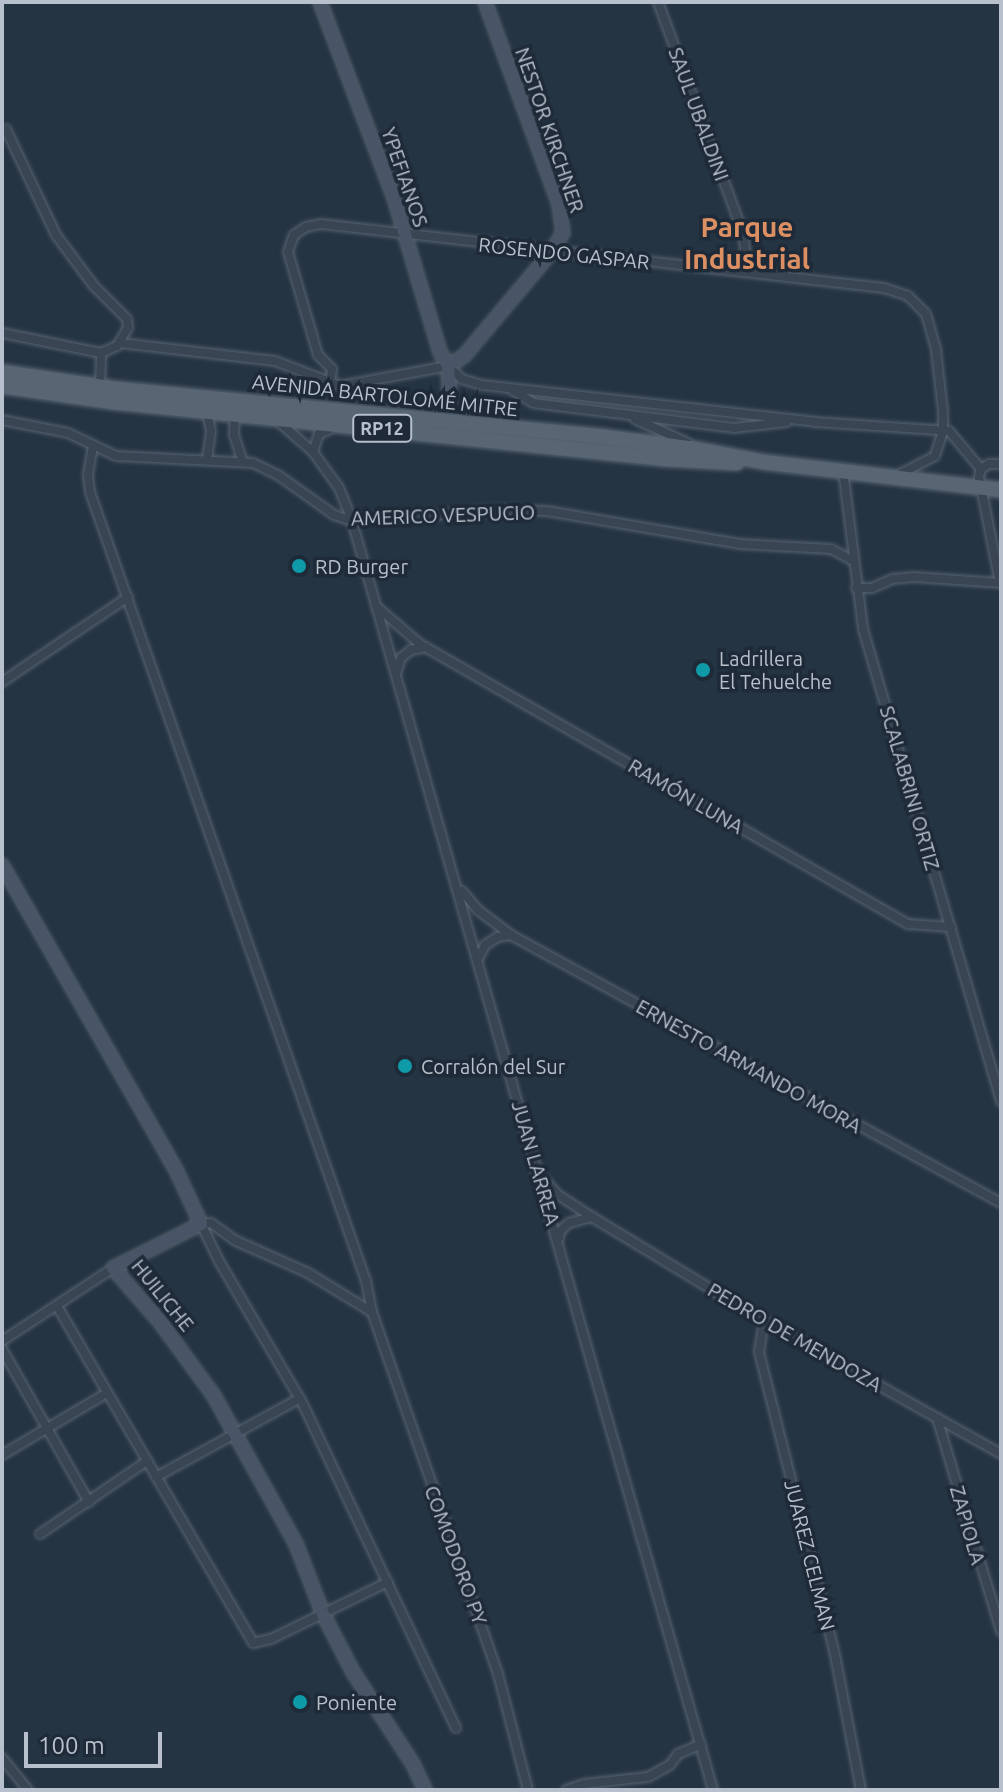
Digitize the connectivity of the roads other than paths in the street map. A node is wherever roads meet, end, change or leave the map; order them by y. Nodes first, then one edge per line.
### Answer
1 (320, 2) edge
2 (485, 2) edge
3 (658, 2) edge
4 (6, 129) dead end
5 (404, 236) junction
6 (552, 251) junction
7 (748, 272) junction
8 (2, 333) edge
9 (120, 343) junction
10 (101, 353) junction
11 (448, 366) junction
12 (2, 372) edge
13 (330, 385) junction
14 (2, 386) edge
15 (100, 387) junction
16 (510, 388) junction
17 (207, 411) junction
18 (235, 414) junction
19 (625, 414) junction
20 (272, 417) junction
21 (2, 420) edge
22 (451, 421) junction
23 (800, 421) junction
24 (345, 424) junction
25 (943, 431) junction
26 (93, 446) junction
27 (699, 449) junction
28 (313, 452) junction
29 (207, 459) junction
30 (242, 460) junction
31 (763, 462) junction
32 (1001, 464) edge
33 (981, 469) junction
34 (843, 470) junction
35 (894, 476) junction
36 (981, 488) junction
37 (1001, 490) edge
38 (352, 521) junction
39 (852, 560) junction
40 (1000, 583) edge
41 (856, 588) junction
42 (128, 597) junction
43 (377, 607) junction
44 (426, 647) junction
45 (396, 674) junction
46 (2, 682) edge
47 (2, 865) edge
48 (455, 879) junction
49 (951, 927) junction
50 (511, 935) junction
51 (478, 959) junction
52 (1001, 1102) edge
53 (539, 1174) junction
54 (1001, 1193) edge
55 (986, 1197) junction
56 (1001, 1203) edge
57 (592, 1217) junction
58 (201, 1224) junction
59 (559, 1243) junction
60 (113, 1268) junction
61 (57, 1306) junction
62 (372, 1312) junction
63 (764, 1321) junction
64 (2, 1341) edge
65 (2, 1349) edge
66 (107, 1393) junction
67 (300, 1398) junction
68 (936, 1418) junction
69 (46, 1428) junction
70 (234, 1435) junction
71 (1001, 1454) edge
72 (2, 1455) edge
73 (147, 1461) junction
74 (156, 1477) junction
75 (89, 1502) junction
76 (40, 1534) dead end
77 (388, 1582) junction
78 (323, 1614) junction
79 (1001, 1632) edge
80 (456, 1728) dead end
81 (701, 1744) junction
82 (2, 1758) edge
83 (28, 1790) edge
84 (425, 1790) edge
85 (528, 1790) edge
86 (566, 1790) edge
87 (713, 1790) edge
88 (861, 1790) edge

1 - 5 street, YPEFIANOS
2 - 6 street, NESTOR KIRCHNER
3 - 7 street, SAUL UBALDINI
4 - 9 street
5 - 6 street, ROSENDO GASPAR
5 - 11 street, YPEFIANOS
5 - 13 street, ROSENDO GASPAR
6 - 7 street, ROSENDO GASPAR
6 - 11 street, NESTOR KIRCHNER
7 - 25 street, ROSENDO GASPAR
8 - 10 street
9 - 10 street
9 - 13 street
10 - 15 street
11 - 13 street
11 - 16 street
11 - 22 street
12 - 15 main road, AVENIDA BARTOLOMÉ MITRE / RP12
14 - 17 main road, AVENIDA BARTOLOMÉ MITRE / RP12
15 - 22 main road, AVENIDA BARTOLOMÉ MITRE / RP12
16 - 19 street
16 - 23 street
17 - 18 main road, AVENIDA BARTOLOMÉ MITRE / RP12
17 - 29 street
18 - 20 main road, AVENIDA BARTOLOMÉ MITRE / RP12
18 - 30 street
19 - 23 street
19 - 27 street
20 - 24 main road, AVENIDA BARTOLOMÉ MITRE / RP12
20 - 28 street, JUAN LARREA
21 - 26 street, AMERICO VESPUCIO
22 - 27 main road, AVENIDA BARTOLOMÉ MITRE / RP12
23 - 25 street
24 - 28 street
24 - 31 main road, AVENIDA BARTOLOMÉ MITRE / RP12
25 - 33 street
25 - 35 street
26 - 29 street, AMERICO VESPUCIO
26 - 42 street
27 - 31 main road, AVENIDA BARTOLOMÉ MITRE / RP12
28 - 38 street, JUAN LARREA
29 - 30 street, AMERICO VESPUCIO
30 - 38 street, AMERICO VESPUCIO
31 - 34 main road, AVENIDA BARTOLOMÉ MITRE / RP12
32 - 33 street
33 - 36 street
34 - 35 main road, AVENIDA BARTOLOMÉ MITRE / RP12
34 - 39 street, SCALABRINI ORTIZ
35 - 36 main road, AVENIDA BARTOLOMÉ MITRE / RP12
36 - 37 main road, AVENIDA BARTOLOMÉ MITRE / RP12
36 - 40 street
38 - 39 street, AMERICO VESPUCIO
38 - 43 street, JUAN LARREA
39 - 41 street, SCALABRINI ORTIZ
40 - 41 street
41 - 49 street, SCALABRINI ORTIZ
42 - 46 street
42 - 62 street
43 - 44 street, RAMÓN LUNA
43 - 45 street, JUAN LARREA
44 - 45 street
44 - 49 street, RAMÓN LUNA
45 - 48 street, JUAN LARREA
47 - 58 street
48 - 50 street, ERNESTO ARMANDO MORA
48 - 51 street, JUAN LARREA
49 - 52 street, SCALABRINI ORTIZ
50 - 51 street
50 - 55 street, ERNESTO ARMANDO MORA
51 - 53 street, JUAN LARREA
53 - 57 street, PEDRO DE MENDOZA
53 - 59 street, JUAN LARREA
54 - 55 street
55 - 56 street, ERNESTO ARMANDO MORA
57 - 59 street
57 - 63 street, PEDRO DE MENDOZA
58 - 60 street, HUILICHE
58 - 62 street
58 - 67 street
59 - 81 street, JUAN LARREA
60 - 61 street
60 - 70 street, HUILICHE
61 - 64 street
61 - 66 street
62 - 85 street, COMODORO PY
63 - 68 street, PEDRO DE MENDOZA
63 - 88 street, JUAREZ CELMAN
65 - 69 street
66 - 69 street
66 - 73 street
67 - 70 street
67 - 77 street
68 - 71 street, PEDRO DE MENDOZA
68 - 79 street, ZAPIOLA
69 - 72 street
69 - 75 street
70 - 74 street
70 - 78 street, HUILICHE
73 - 74 street
73 - 75 street
74 - 78 street
75 - 76 street
77 - 78 street
77 - 80 street
78 - 84 street, HUILICHE
81 - 86 street
81 - 87 street, JUAN LARREA
82 - 83 street

